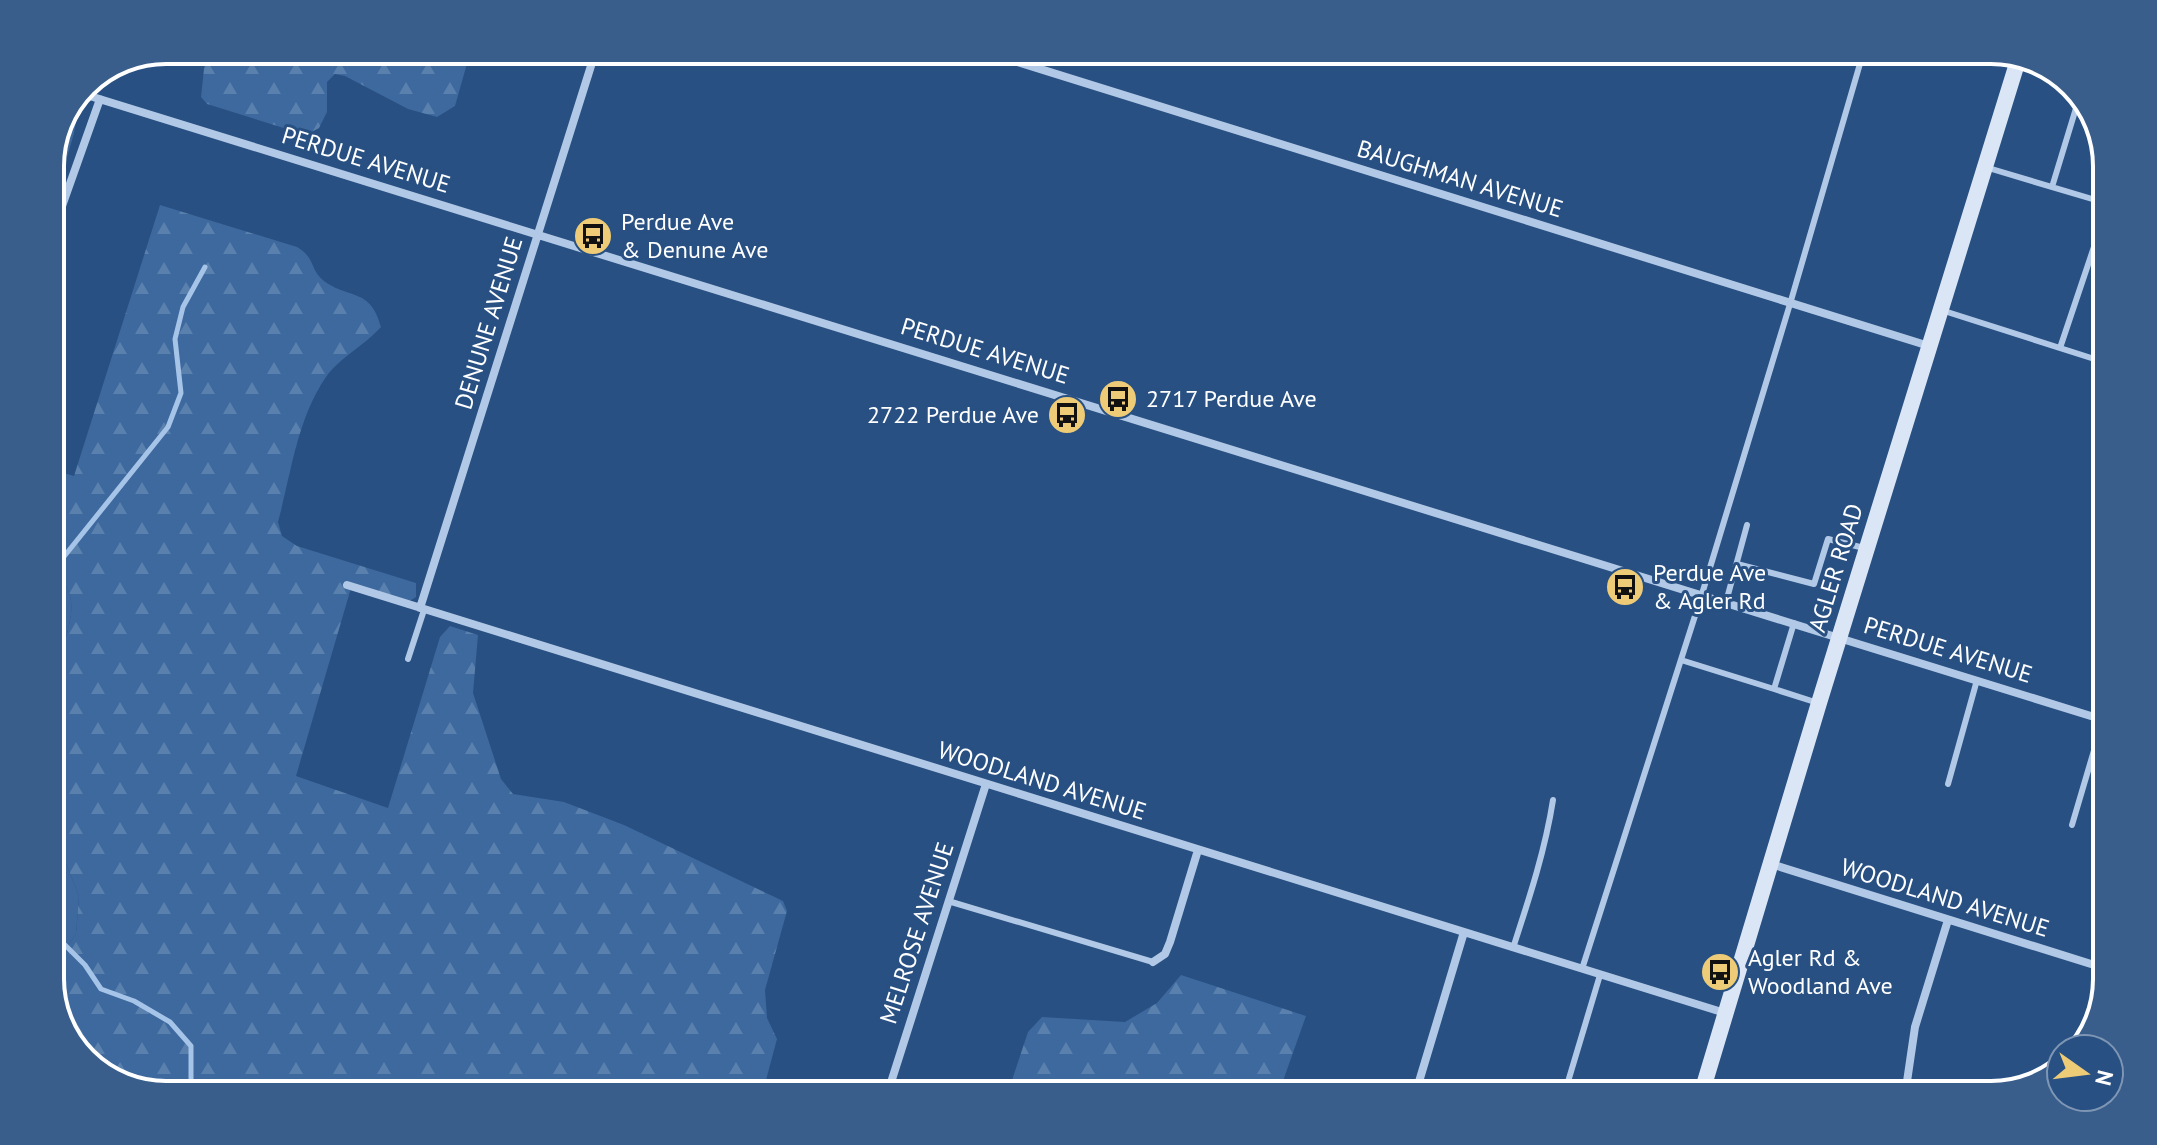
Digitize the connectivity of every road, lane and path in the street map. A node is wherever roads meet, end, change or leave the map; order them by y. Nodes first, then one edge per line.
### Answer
1 (592, 64) edge
2 (1024, 64) edge
3 (1860, 64) edge
4 (2016, 67) edge
5 (92, 97) edge
6 (100, 99) junction
7 (2076, 109) edge
8 (1985, 167) junction
9 (2052, 187) junction
10 (2093, 199) edge
11 (64, 201) edge
12 (538, 234) junction
13 (2093, 250) edge
14 (1790, 304) junction
15 (1941, 310) junction
16 (1930, 346) junction
17 (2060, 348) junction
18 (2093, 359) edge
19 (1747, 525) dead end
20 (1867, 549) junction
21 (1737, 564) junction
22 (347, 585) dead end
23 (1702, 594) junction
24 (1726, 602) junction
25 (422, 609) junction
26 (1794, 623) junction
27 (1840, 637) junction
28 (408, 659) dead end
29 (1681, 660) junction
30 (1977, 680) junction
31 (1774, 689) junction
32 (1819, 703) junction
33 (2093, 716) edge
34 (2093, 758) edge
35 (986, 784) junction
36 (1948, 784) dead end
37 (1553, 800) dead end
38 (2072, 825) dead end
39 (1198, 850) junction
40 (1771, 864) junction
41 (948, 901) junction
42 (1948, 920) junction
43 (1464, 932) junction
44 (1513, 948) junction
45 (1153, 962) joint
46 (2093, 965) edge
47 (1582, 969) junction
48 (1600, 975) junction
49 (1725, 1014) junction
50 (891, 1081) edge
51 (1419, 1081) edge
52 (1568, 1081) edge
53 (1705, 1081) edge
54 (1907, 1081) edge

1 - 12 street, DENUNE AVENUE
2 - 14 street, BAUGHMAN AVENUE
3 - 14 lane
4 - 8 main road, AGLER ROAD
5 - 6 street, PERDUE AVENUE
6 - 11 street
6 - 12 street, PERDUE AVENUE
7 - 9 lane
8 - 9 lane
8 - 15 main road, AGLER ROAD
9 - 10 lane
12 - 23 street, PERDUE AVENUE
12 - 25 street, DENUNE AVENUE
13 - 17 lane
14 - 16 street, BAUGHMAN AVENUE
14 - 23 lane
15 - 16 main road, AGLER ROAD
15 - 17 lane
16 - 20 main road, AGLER ROAD
17 - 18 lane
19 - 21 lane
20 - 21 lane
20 - 27 main road, AGLER ROAD
21 - 24 lane
22 - 25 street, WOODLAND AVENUE
23 - 24 street, PERDUE AVENUE
23 - 29 lane
24 - 26 street, PERDUE AVENUE
25 - 28 lane
25 - 35 street, WOODLAND AVENUE
26 - 27 street, PERDUE AVENUE
26 - 31 lane
27 - 30 street, PERDUE AVENUE
27 - 32 main road, AGLER ROAD
29 - 31 lane
29 - 47 lane
30 - 33 street, PERDUE AVENUE
30 - 36 lane
31 - 32 lane
32 - 40 main road, AGLER ROAD
34 - 38 lane
35 - 39 street, WOODLAND AVENUE
35 - 41 street, MELROSE AVENUE
37 - 44 lane
39 - 43 street, WOODLAND AVENUE
39 - 45 street
40 - 42 street, WOODLAND AVENUE
40 - 49 main road, AGLER ROAD
41 - 45 lane
41 - 50 street, MELROSE AVENUE
42 - 46 street, WOODLAND AVENUE
42 - 54 street
43 - 44 street, WOODLAND AVENUE
43 - 51 street
44 - 47 street, WOODLAND AVENUE
47 - 48 street, WOODLAND AVENUE
48 - 49 street, WOODLAND AVENUE
48 - 52 lane
49 - 53 main road, AGLER ROAD

